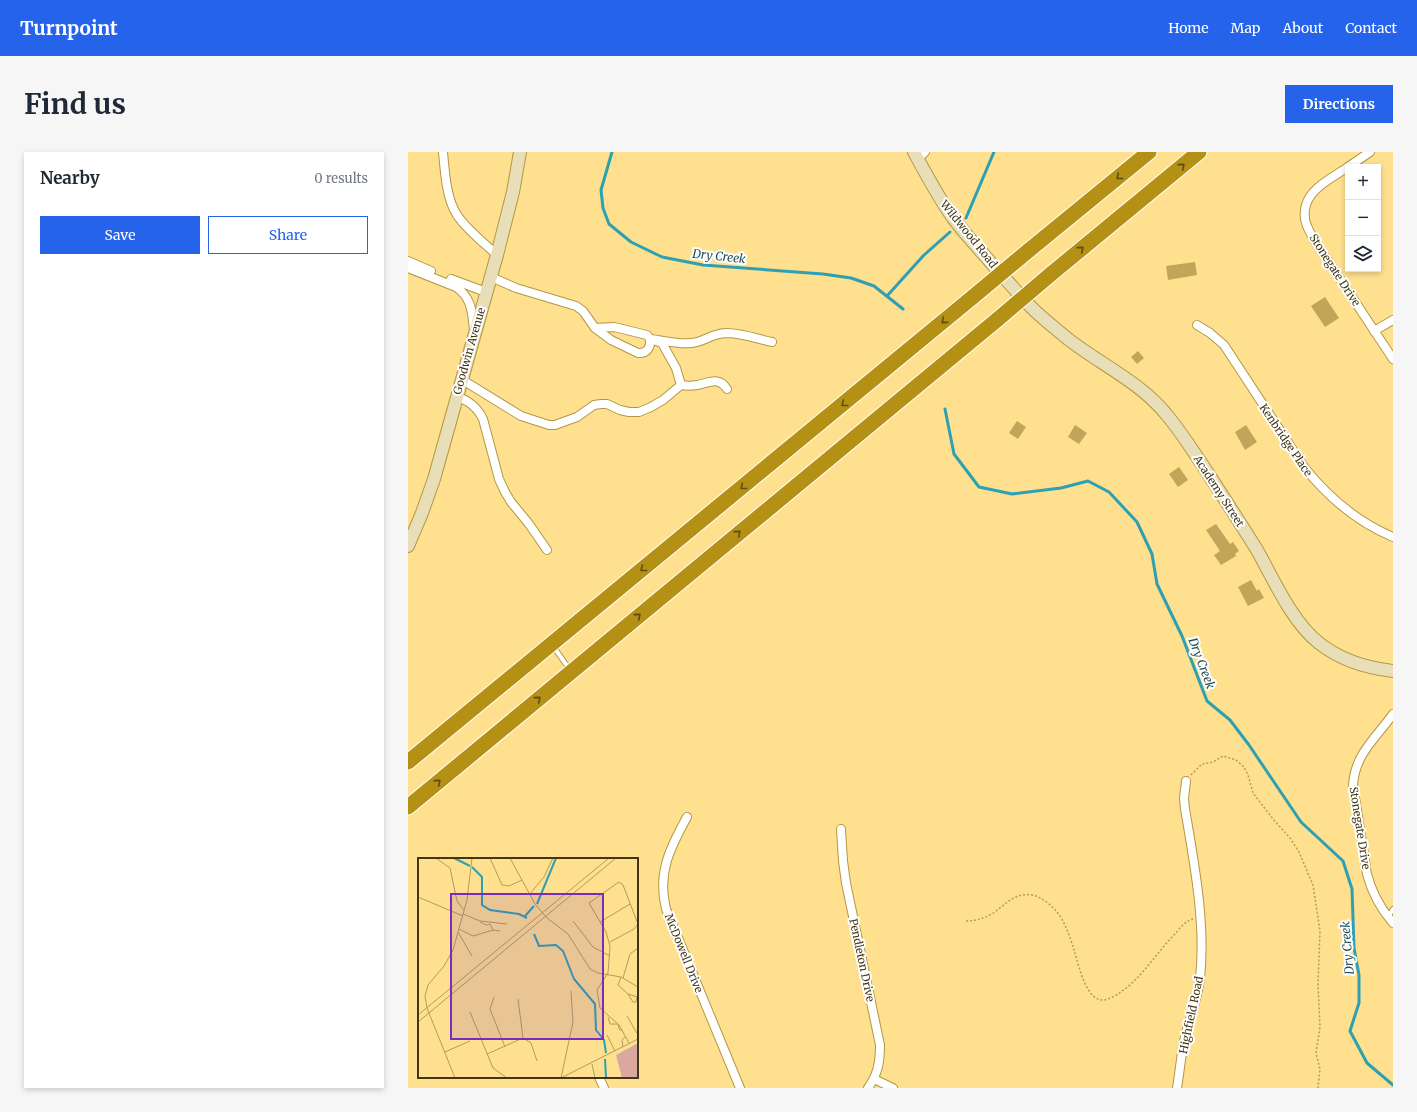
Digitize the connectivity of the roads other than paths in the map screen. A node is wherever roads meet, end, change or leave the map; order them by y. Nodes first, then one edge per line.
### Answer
1 (443, 152) edge
2 (520, 152) edge
3 (1149, 152) edge
4 (1199, 152) edge
5 (1370, 152) edge
6 (919, 154) edge
7 (1352, 164) edge
8 (1345, 169) edge
9 (497, 255) junction
10 (408, 261) edge
11 (408, 268) edge
12 (490, 278) junction
13 (486, 292) junction
14 (1033, 309) joint
15 (1393, 320) edge
16 (1197, 325) dead end
17 (595, 328) junction
18 (1374, 331) junction
19 (475, 332) junction
20 (650, 339) junction
21 (772, 342) dead end
22 (1393, 359) edge
23 (461, 380) junction
24 (681, 385) junction
25 (727, 389) dead end
26 (456, 396) junction
27 (1393, 536) edge
28 (408, 546) edge
29 (547, 550) dead end
30 (551, 644) junction
31 (1393, 671) edge
32 (571, 672) junction
33 (1393, 714) edge
34 (408, 762) edge
35 (1186, 781) road end
36 (408, 807) edge
37 (687, 817) dead end
38 (842, 829) dead end
39 (1393, 909) edge
40 (1390, 920) edge
41 (599, 1078) edge
42 (874, 1079) junction
43 (604, 1088) edge
44 (740, 1088) edge
45 (868, 1088) edge
46 (893, 1088) edge
47 (1177, 1088) edge

1 - 9 street
2 - 9 street, Goodwin Avenue
3 -> 30 highway, bridge
32 -> 4 highway, bridge
5 - 7 street, Stonegate Drive
6 - 14 street, Wildwood Road
8 - 18 street, Stonegate Drive
9 - 12 street, Goodwin Avenue
10 - 13 street
11 - 19 street
12 - 13 street, Goodwin Avenue
12 - 17 street
13 - 19 street, Goodwin Avenue
14 - 31 street, Academy Street
15 - 18 street
16 - 27 street, Kenbridge Place
17 - 20 street
17 - 20 street
18 - 22 street, Stonegate Drive
19 - 23 street, Goodwin Avenue
20 - 21 street
20 - 24 street
23 - 24 street
23 - 26 street, Goodwin Avenue
24 - 25 street
26 - 28 street, Goodwin Avenue
26 - 29 street
30 - 32 lane
30 - 34 highway
36 -> 32 highway
33 - 40 street, Stonegate Drive
35 - 47 street, Highfield Road
37 - 44 street, McDowell Drive
38 - 42 street, Pendleton Drive
39 - 40 lane
41 - 43 street
42 - 45 street, Pendleton Drive
42 - 46 street

